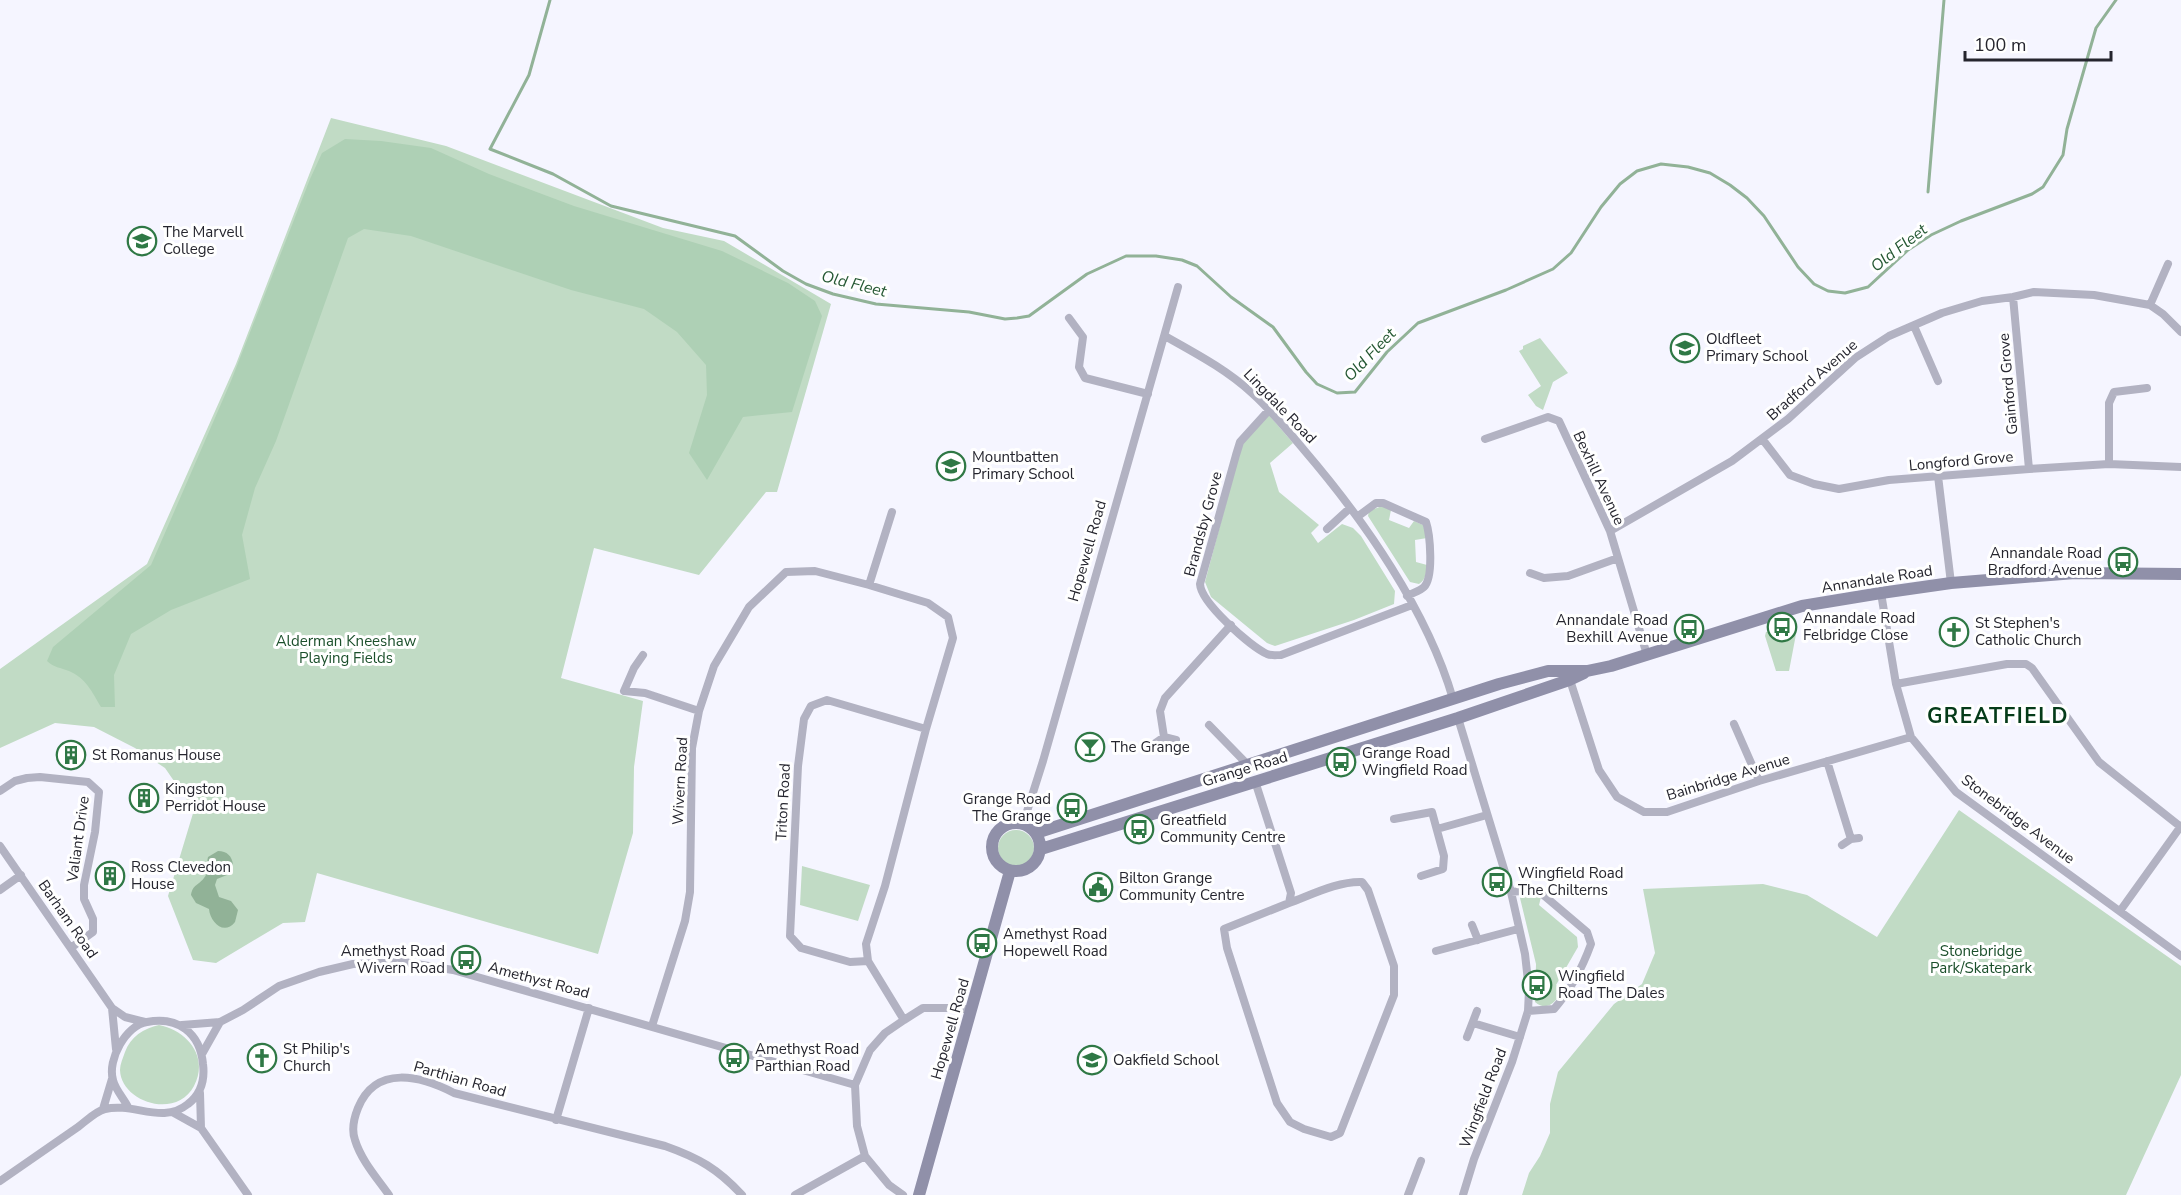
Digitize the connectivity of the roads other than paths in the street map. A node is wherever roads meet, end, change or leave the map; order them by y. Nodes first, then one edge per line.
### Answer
1 (2168, 264) dead end
2 (1178, 287) dead end
3 (2013, 297) junction
4 (2150, 305) junction
5 (1070, 318) dead end
6 (1914, 326) junction
7 (2181, 332) edge
8 (1165, 336) junction
9 (1938, 381) dead end
10 (2147, 388) dead end
11 (1148, 394) junction
12 (1269, 410) junction
13 (1485, 439) dead end
14 (1763, 440) junction
15 (2109, 464) junction
16 (2181, 467) edge
17 (2028, 469) junction
18 (1938, 476) junction
19 (1350, 508) junction
20 (892, 512) dead end
21 (1357, 517) junction
22 (1327, 529) dead end
23 (1610, 531) junction
24 (1618, 558) junction
25 (1530, 573) dead end
26 (2181, 574) edge
27 (1951, 583) junction
28 (869, 585) junction
29 (1881, 593) junction
30 (1407, 596) junction
31 (1412, 605) junction
32 (1231, 625) junction
33 (643, 655) dead end
34 (1647, 655) junction
35 (1569, 675) junction
36 (1896, 684) junction
37 (1453, 699) junction
38 (699, 711) junction
39 (1458, 718) junction
40 (1734, 724) dead end
41 (1209, 725) dead end
42 (926, 729) junction
43 (1164, 737) junction
44 (1911, 737) junction
45 (1176, 740) dead end
46 (1154, 744) dead end
47 (1827, 761) junction
48 (1248, 766) junction
49 (1255, 781) junction
50 (1759, 781) junction
51 (0, 791) edge
52 (1487, 815) junction
53 (1394, 819) dead end
54 (1023, 824) junction
55 (2181, 827) edge
56 (1437, 829) junction
57 (1036, 833) junction
58 (1842, 845) dead end
59 (0, 846) edge
60 (1041, 849) junction
61 (1010, 871) junction
62 (21, 875) junction
63 (1421, 876) dead end
64 (0, 890) edge
65 (1511, 892) junction
66 (1289, 903) junction
67 (2120, 911) junction
68 (1472, 925) dead end
69 (1518, 929) junction
70 (1478, 940) junction
71 (72, 947) junction
72 (1436, 951) dead end
73 (2181, 956) edge
74 (868, 961) junction
75 (112, 1008) junction
76 (590, 1008) junction
77 (971, 1010) junction
78 (1478, 1011) dead end
79 (1528, 1011) junction
80 (904, 1020) junction
81 (145, 1022) junction
82 (220, 1022) junction
83 (1473, 1023) junction
84 (182, 1025) junction
85 (652, 1026) junction
86 (1467, 1037) dead end
87 (1520, 1037) junction
88 (116, 1049) junction
89 (202, 1054) junction
90 (112, 1079) junction
91 (855, 1085) junction
92 (200, 1092) junction
93 (128, 1107) junction
94 (103, 1109) junction
95 (174, 1113) junction
96 (556, 1120) junction
97 (201, 1128) junction
98 (866, 1156) junction
99 (1421, 1161) dead end
100 (0, 1181) edge
101 (248, 1195) edge
102 (389, 1195) edge
103 (742, 1195) edge
104 (795, 1195) edge
105 (903, 1195) edge
106 (919, 1195) edge
107 (1408, 1195) edge
108 (1463, 1195) edge

1 - 4 street
2 - 8 street, Hopewell Road
3 - 4 street, Bradford Avenue
3 - 6 street, Bradford Avenue
3 - 17 street, Gainford Grove
4 - 7 street, Bradford Avenue
5 - 11 street
6 - 9 street
6 - 14 street, Bradford Avenue
8 - 11 street, Hopewell Road
8 - 12 street, Lingdale Road
10 - 15 street
11 - 54 street, Hopewell Road
12 - 19 street, Lingdale Road
12 - 32 street, Brandsby Grove
13 - 23 street, Bexhill Avenue
14 - 18 street, Longford Grove
14 - 23 street, Bradford Avenue
15 - 16 street, Longford Grove
15 - 17 street, Longford Grove
17 - 18 street, Longford Grove
18 - 27 street
19 - 21 street, Lingdale Road
19 - 22 street
20 - 28 street
21 - 30 street, Lingdale Road
21 - 30 street
23 - 24 street, Bexhill Avenue
24 - 25 street
24 - 34 street, Bexhill Avenue
26 - 27 street, Annandale Road
27 - 29 street, Annandale Road
28 - 38 street, Wivern Road
28 - 42 street, Wivern Road
29 - 34 street, Annandale Road
29 - 36 street, Stonebridge Avenue
30 - 31 street, Lingdale Road
31 - 32 street, Brandsby Grove
31 - 37 street, Lingdale Road
32 - 43 street
33 - 38 street
34 - 35 street, Annandale Road
35 - 37 street, Annandale Road
35 - 39 street, Annandale Road
35 - 50 street, Bainbridge Avenue
36 - 44 street, Stonebridge Avenue
36 - 55 street
37 - 48 street, Grange Road
38 - 85 street, Wivern Road
39 - 49 street, Grange Road
39 - 52 street, Wingfield Road
40 - 50 street
41 - 48 street, Grange Road
42 - 74 street, Wivern Road
42 - 74 street, Triton Road
43 - 45 street
43 - 46 street
44 - 47 street, Bainbridge Avenue
44 - 67 street, Stonebridge Avenue
47 - 50 street, Bainbridge Avenue
47 - 58 street
48 - 49 street
48 - 57 street, Grange Road
49 - 60 street, Grange Road
49 - 66 street
51 - 71 street, Valiant Drive
52 - 56 street
52 - 65 street, Wingfield Road
53 - 56 street
54 - 57 street
54 - 61 street
55 - 67 street
56 - 63 street
57 - 60 street
59 - 62 street, Barham Road
60 - 61 street
61 - 77 street, Hopewell Road
62 - 64 street
62 - 71 street, Barham Road
65 - 69 street, Wingfield Road
65 - 79 street
66 - 66 street
67 - 73 street, Stonebridge Avenue
68 - 70 street
69 - 70 street
69 - 79 street, Wingfield Road
70 - 72 street
71 - 75 street, Barham Road
74 - 80 street
75 - 81 street
75 - 88 street, Barham Road
76 - 82 street, Amethyst Road
76 - 85 street, Amethyst Road
76 - 96 street
77 - 80 street
77 - 106 street, Hopewell Road
78 - 83 street
79 - 87 street, Wingfield Road
80 - 91 street
81 - 84 street
81 - 88 street
82 - 84 street, Amethyst Road
82 - 89 street
83 - 86 street
83 - 87 street
84 - 89 street
85 - 91 street, Amethyst Road
87 - 108 street, Wingfield Road
88 - 90 street
89 - 92 street
90 - 93 street
90 - 94 street
91 - 98 street
92 - 95 street
92 - 97 street
93 - 94 street
93 - 95 street
94 - 100 street
95 - 97 street
96 - 102 street, Parthian Road
96 - 103 street, Parthian Road
97 - 101 street
98 - 104 street
98 - 105 street
99 - 107 street

